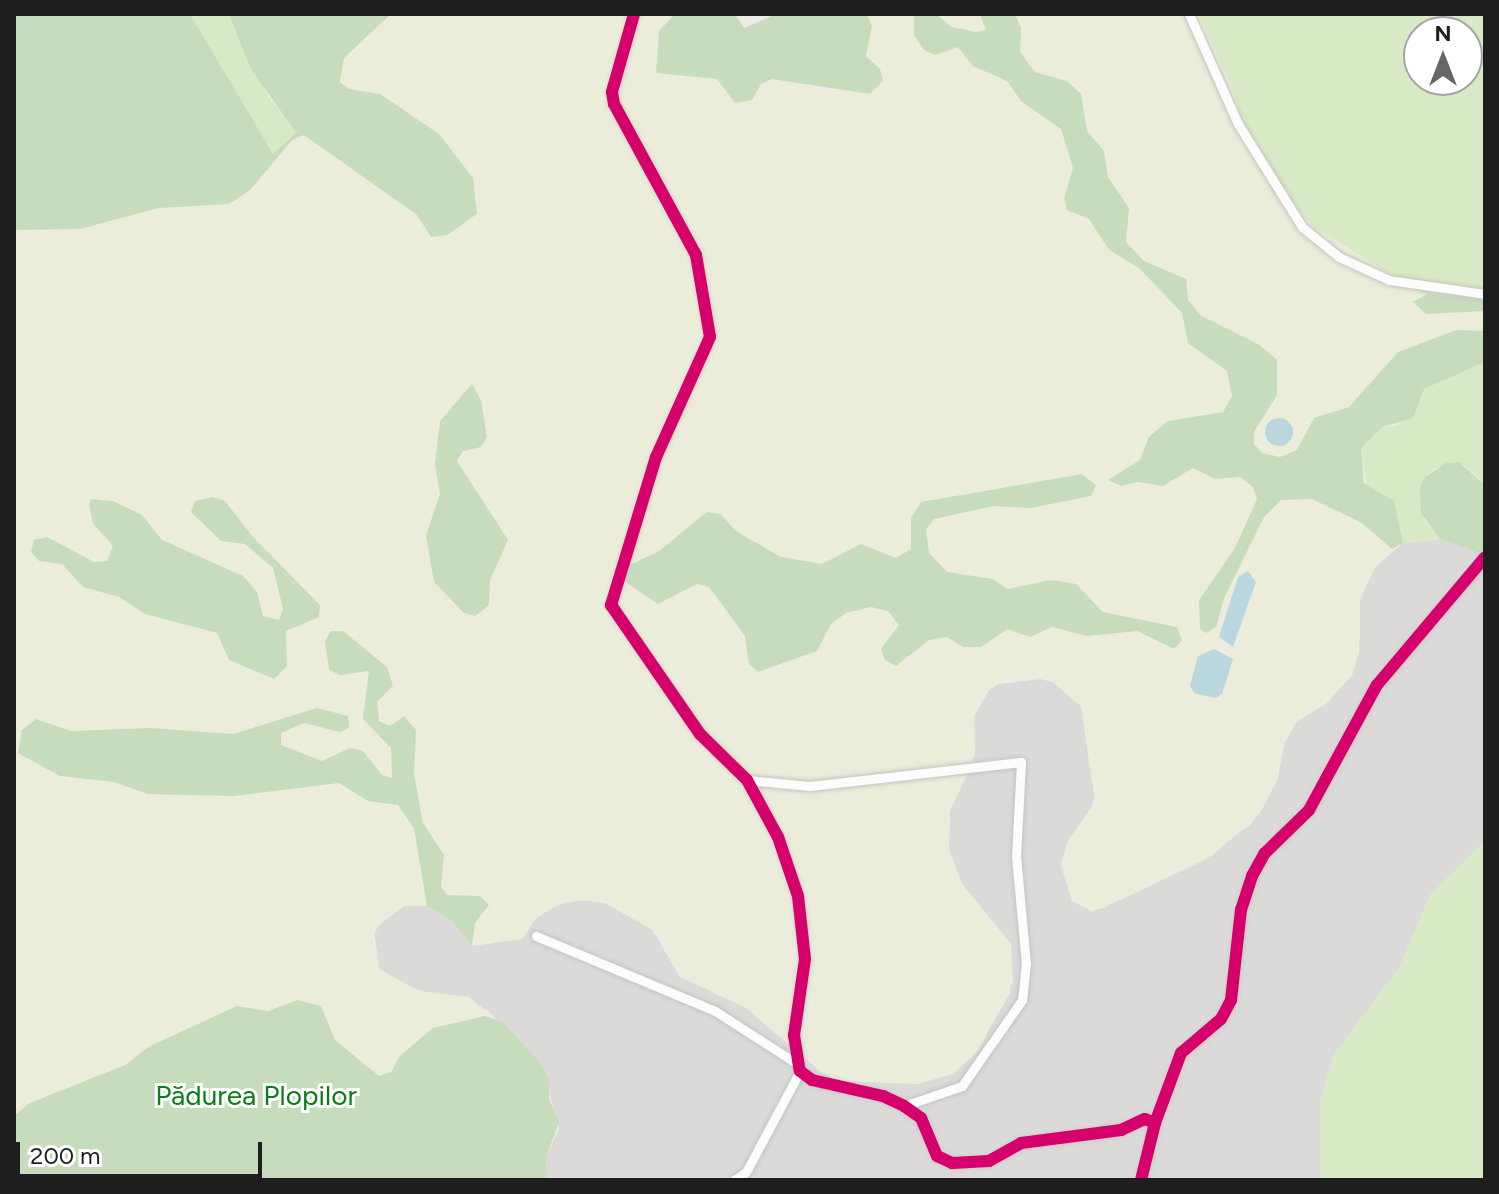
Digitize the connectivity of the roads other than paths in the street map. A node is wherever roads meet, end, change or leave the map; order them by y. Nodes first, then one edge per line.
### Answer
1 (634, 14) edge
2 (1189, 14) edge
3 (1485, 294) edge
4 (1485, 557) edge
5 (747, 780) junction
6 (536, 936) dead end
7 (799, 1068) junction
8 (904, 1106) junction
9 (1155, 1123) junction
10 (734, 1180) edge
11 (1141, 1180) edge

1 - 5 street
2 - 3 street
4 - 9 street
5 - 7 street
5 - 8 street
6 - 7 street
7 - 8 street
7 - 10 street
8 - 9 street
9 - 11 street

